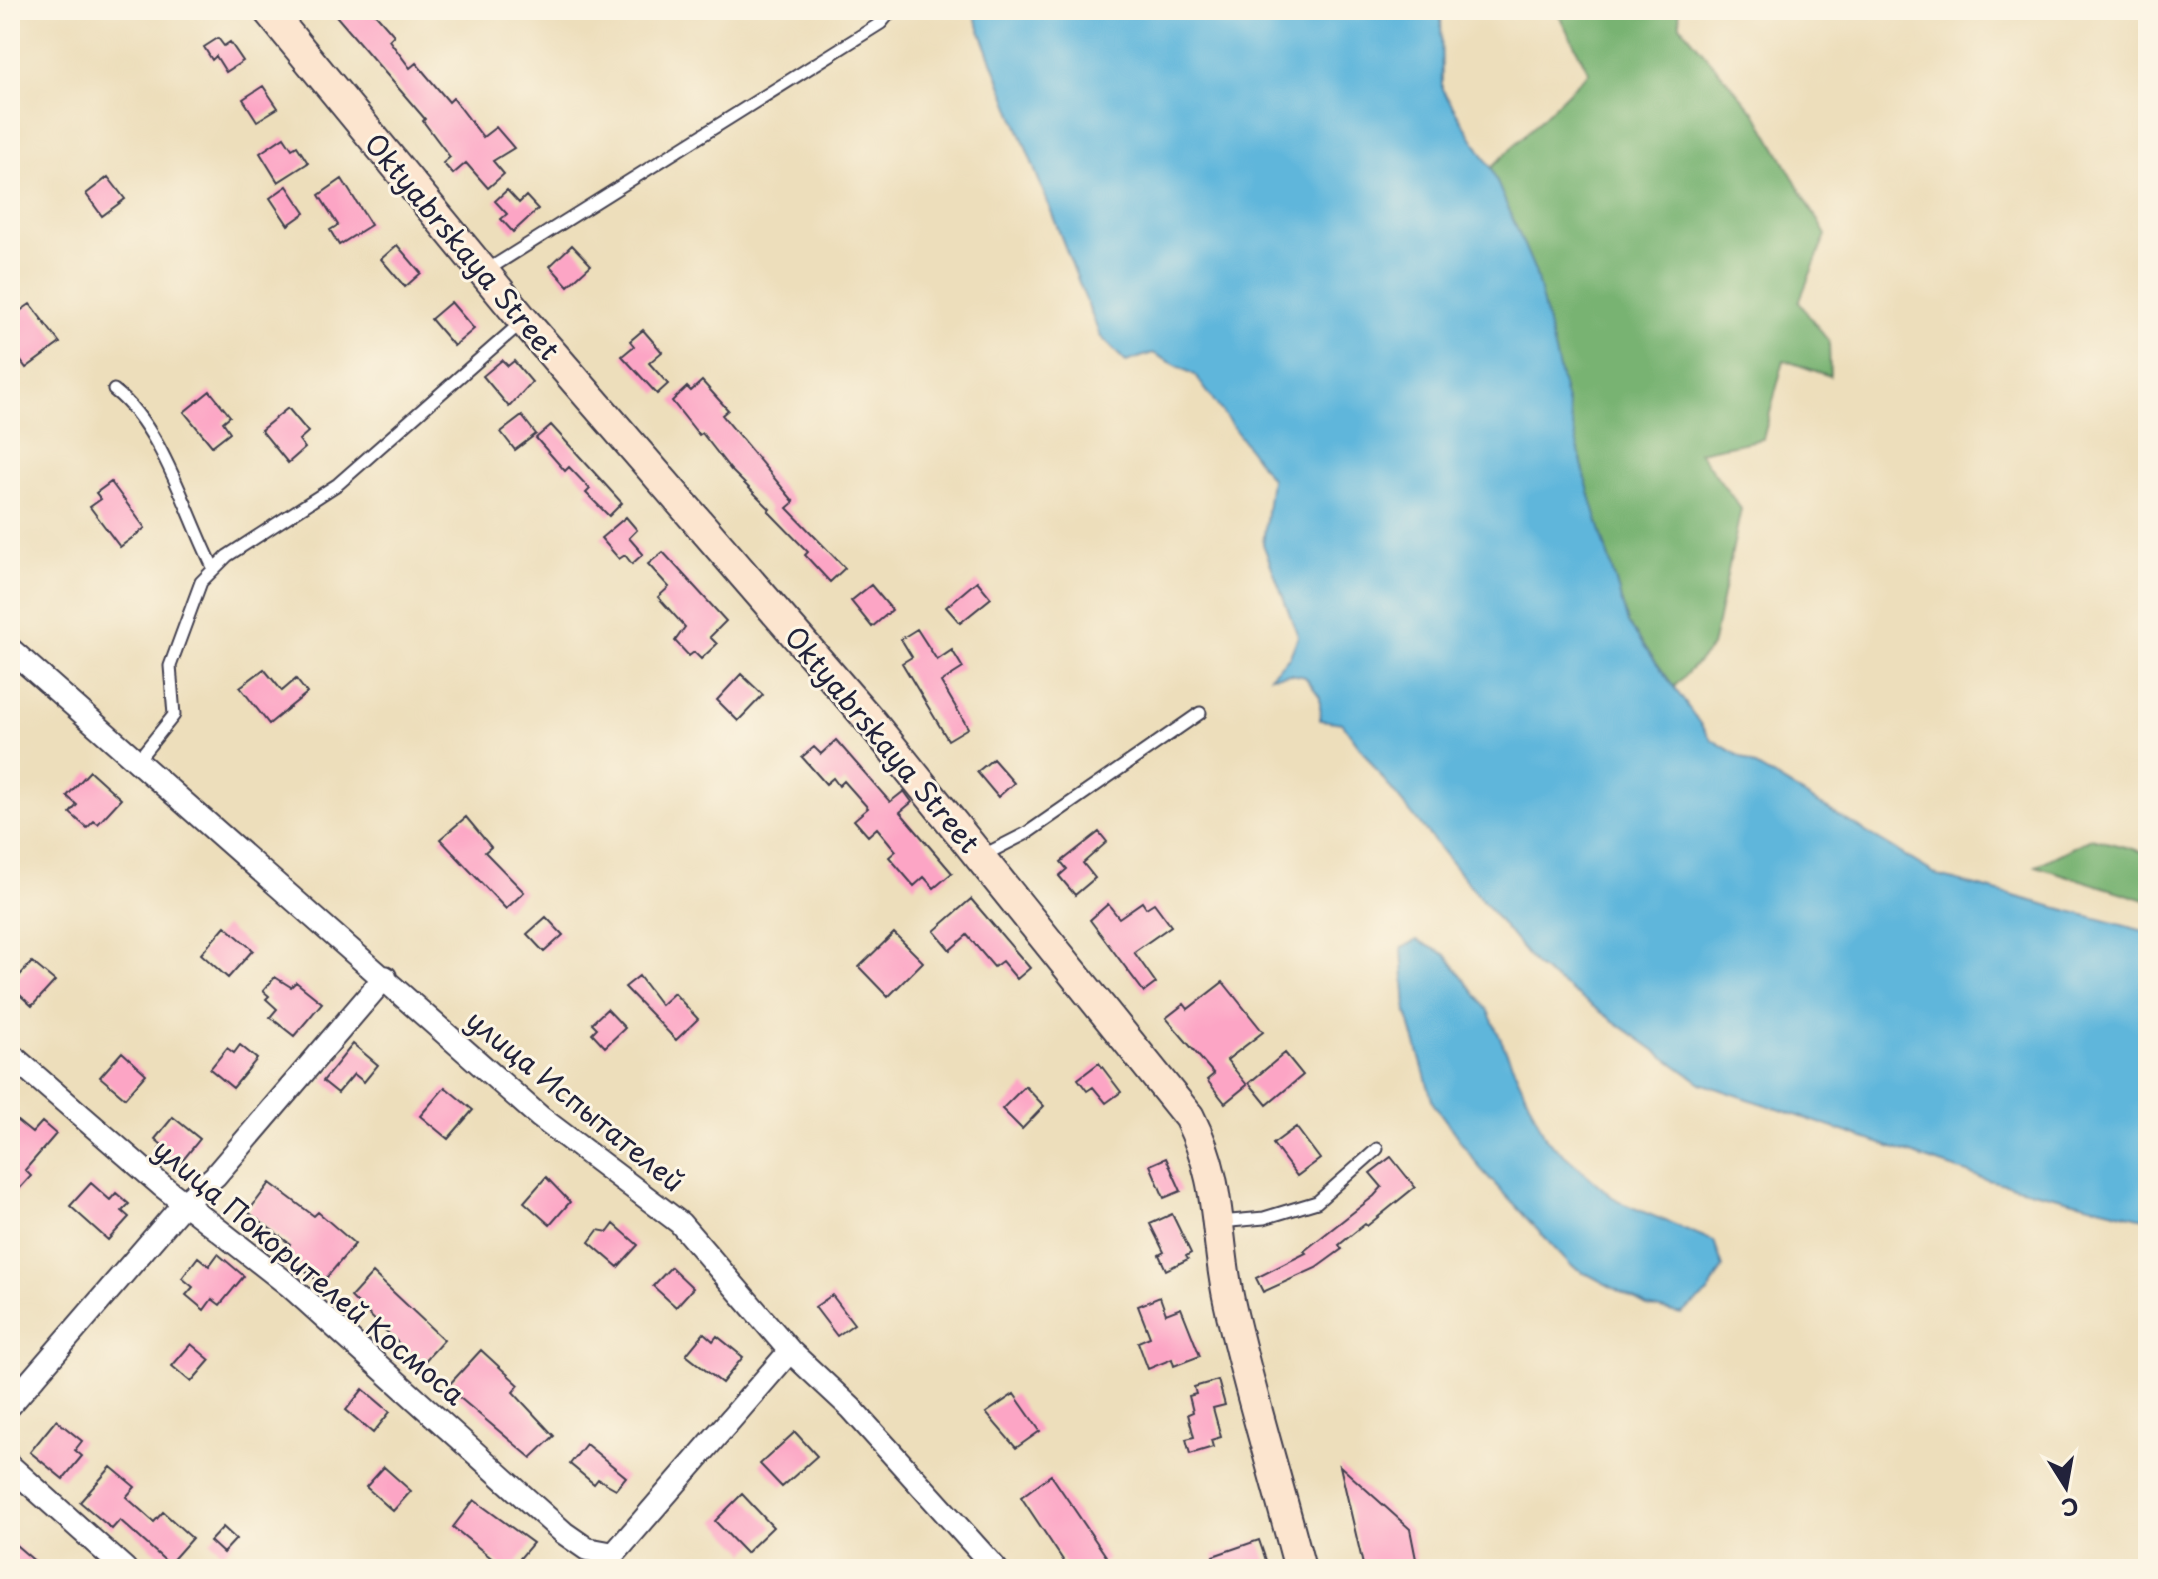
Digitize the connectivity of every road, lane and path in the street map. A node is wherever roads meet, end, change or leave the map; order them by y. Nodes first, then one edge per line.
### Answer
1 (268, 10) edge
2 (892, 10) edge
3 (484, 273) junction
4 (523, 320) junction
5 (114, 390) dead end
6 (214, 569) junction
7 (10, 649) edge
8 (1200, 713) dead end
9 (137, 761) junction
10 (981, 856) junction
11 (385, 977) junction
12 (10, 1054) edge
13 (1377, 1149) dead end
14 (185, 1202) junction
15 (1219, 1222) junction
16 (790, 1351) junction
17 (10, 1405) edge
18 (10, 1466) edge
19 (607, 1562) edge
20 (125, 1569) edge
21 (996, 1569) edge
22 (1300, 1569) edge

1 - 3 street, Oktyabrskaya Street
2 - 3 lane
3 - 4 street, Oktyabrskaya Street
4 - 6 lane
4 - 10 street, Oktyabrskaya Street
5 - 6 lane
6 - 9 lane
7 - 9 street, улица Испытателей
8 - 10 lane
9 - 11 street, улица Испытателей
10 - 15 street, Oktyabrskaya Street
11 - 14 street
11 - 16 street, улица Испытателей
12 - 14 street, улица Покорителей Космоса
13 - 15 lane
14 - 17 street
14 - 19 street, улица Покорителей Космоса
15 - 22 street, Oktyabrskaya Street
16 - 19 street
16 - 21 street, улица Испытателей
18 - 20 street

